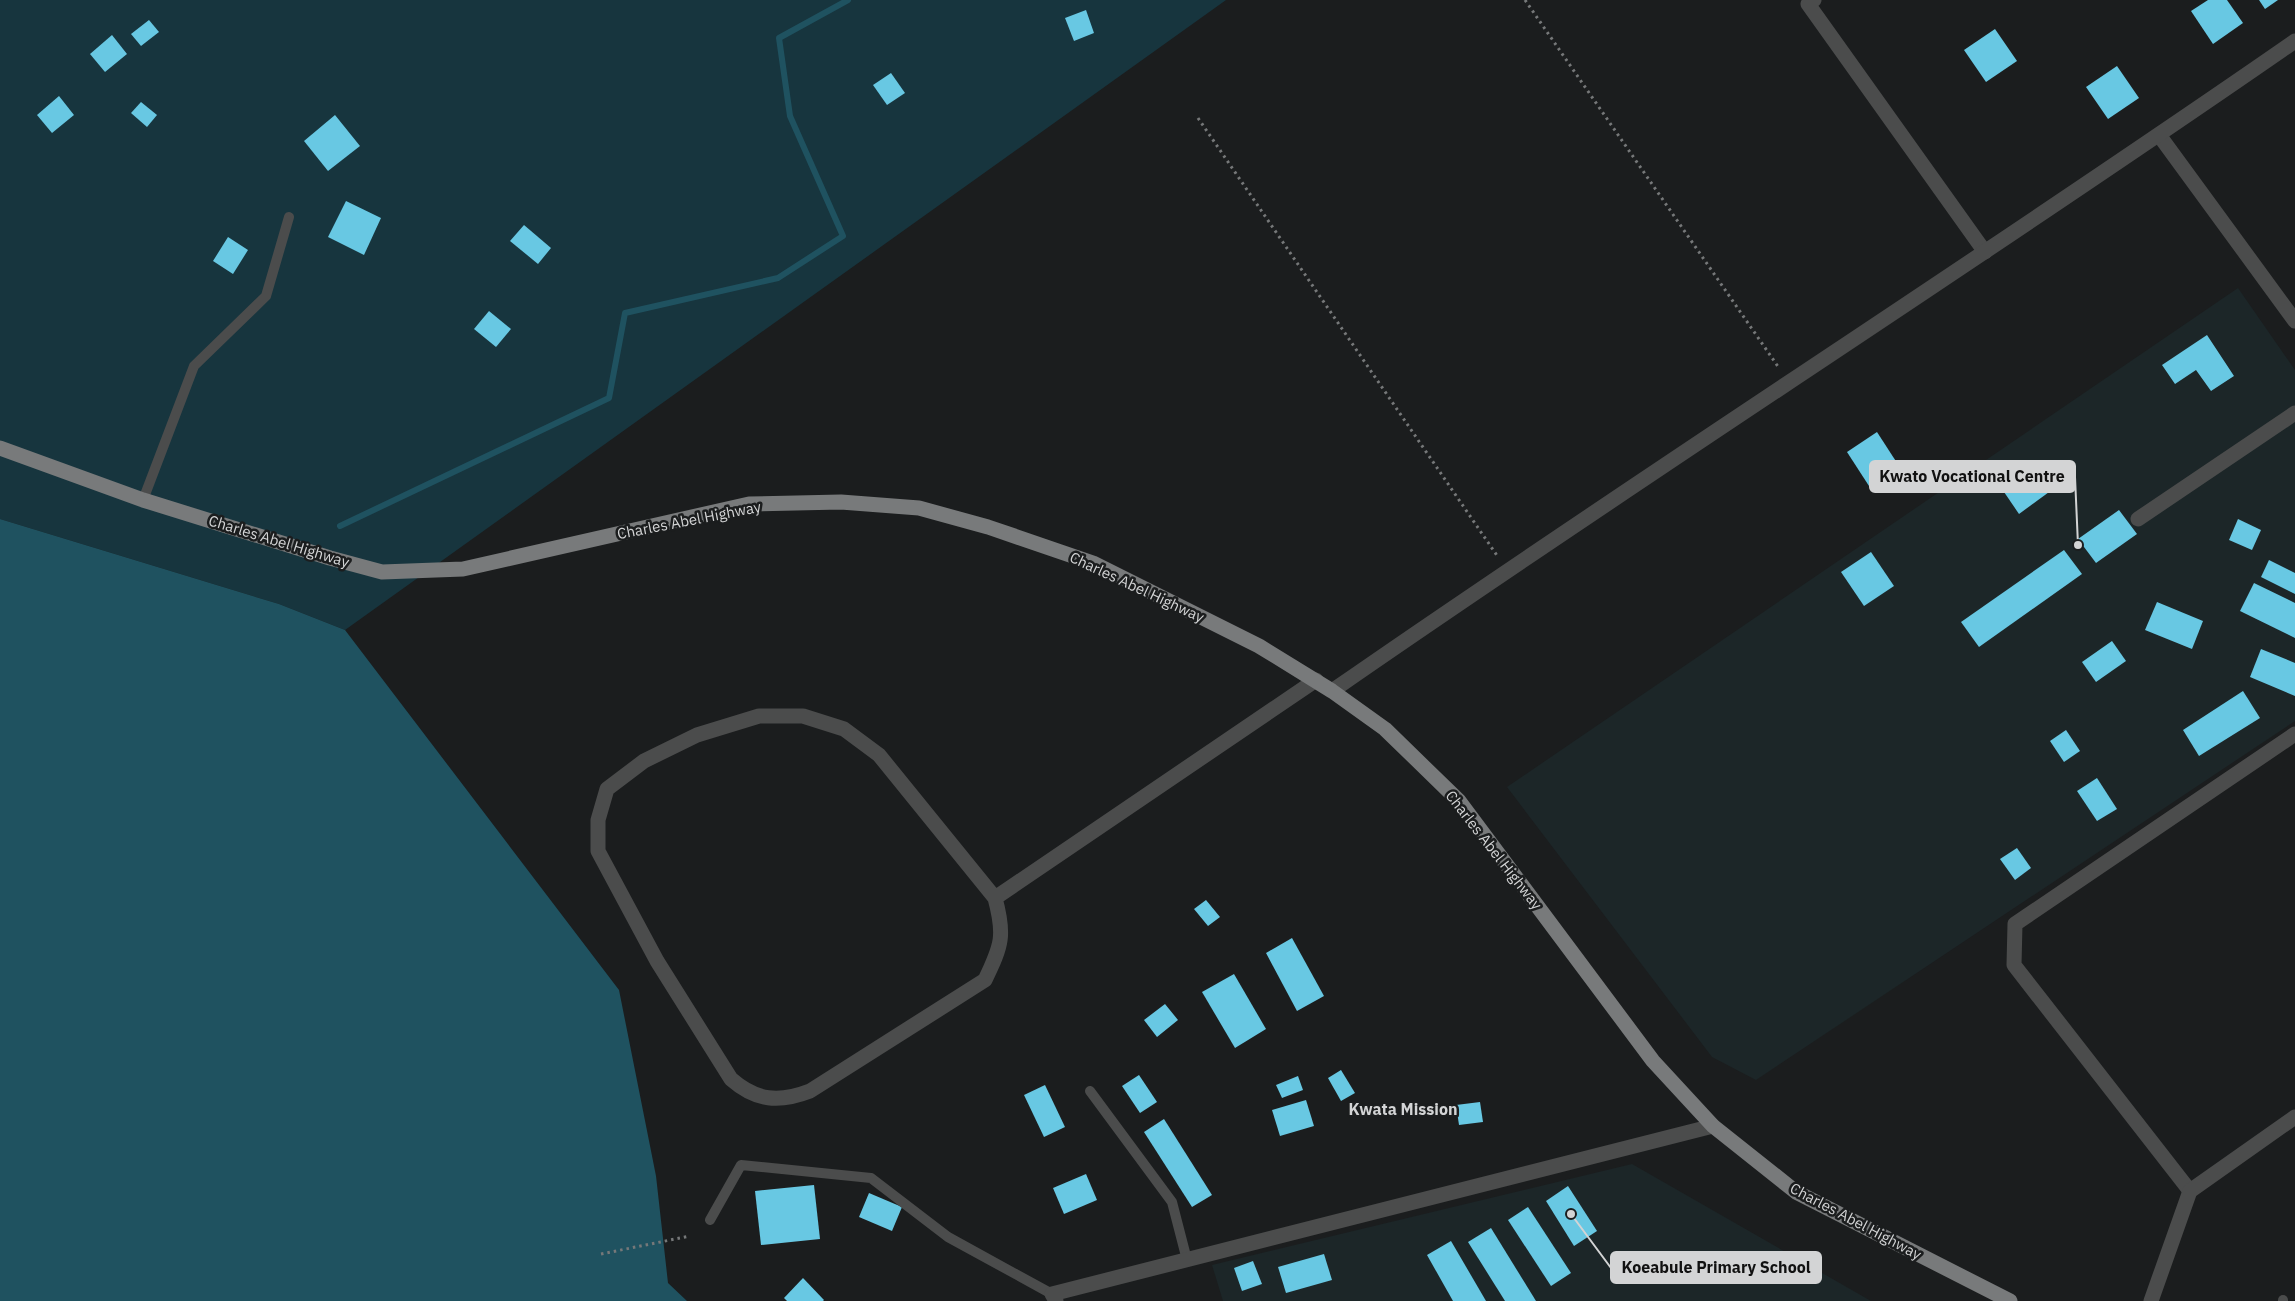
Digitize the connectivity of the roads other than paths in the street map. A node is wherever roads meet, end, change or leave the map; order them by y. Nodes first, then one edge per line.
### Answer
1 (1809, 1) edge
2 (2295, 41) edge
3 (2159, 135) junction
4 (290, 217) dead end
5 (1985, 252) junction
6 (2295, 322) edge
7 (2295, 413) edge
8 (0, 448) edge
9 (143, 500) junction
10 (2138, 518) dead end
11 (1316, 680) junction
12 (1332, 691) junction
13 (2295, 734) edge
14 (995, 898) junction
15 (1090, 1092) dead end
16 (2295, 1117) edge
17 (1713, 1126) junction
18 (2190, 1191) junction
19 (710, 1220) dead end
20 (1187, 1260) junction
21 (1054, 1298) edge
22 (2010, 1301) edge
23 (2151, 1301) edge

1 - 5 street
2 - 3 street
3 - 5 street
3 - 6 street
4 - 9 lane
5 - 12 street
7 - 10 street
8 - 9 main road, Charles Abel Highway
9 - 11 main road, Charles Abel Highway
11 - 12 main road, Charles Abel Highway
11 - 14 street
12 - 17 main road, Charles Abel Highway
13 - 18 street
14 - 14 street
15 - 20 lane
16 - 18 street
17 - 20 street
17 - 22 main road, Charles Abel Highway
18 - 23 street
19 - 21 lane
20 - 21 street

